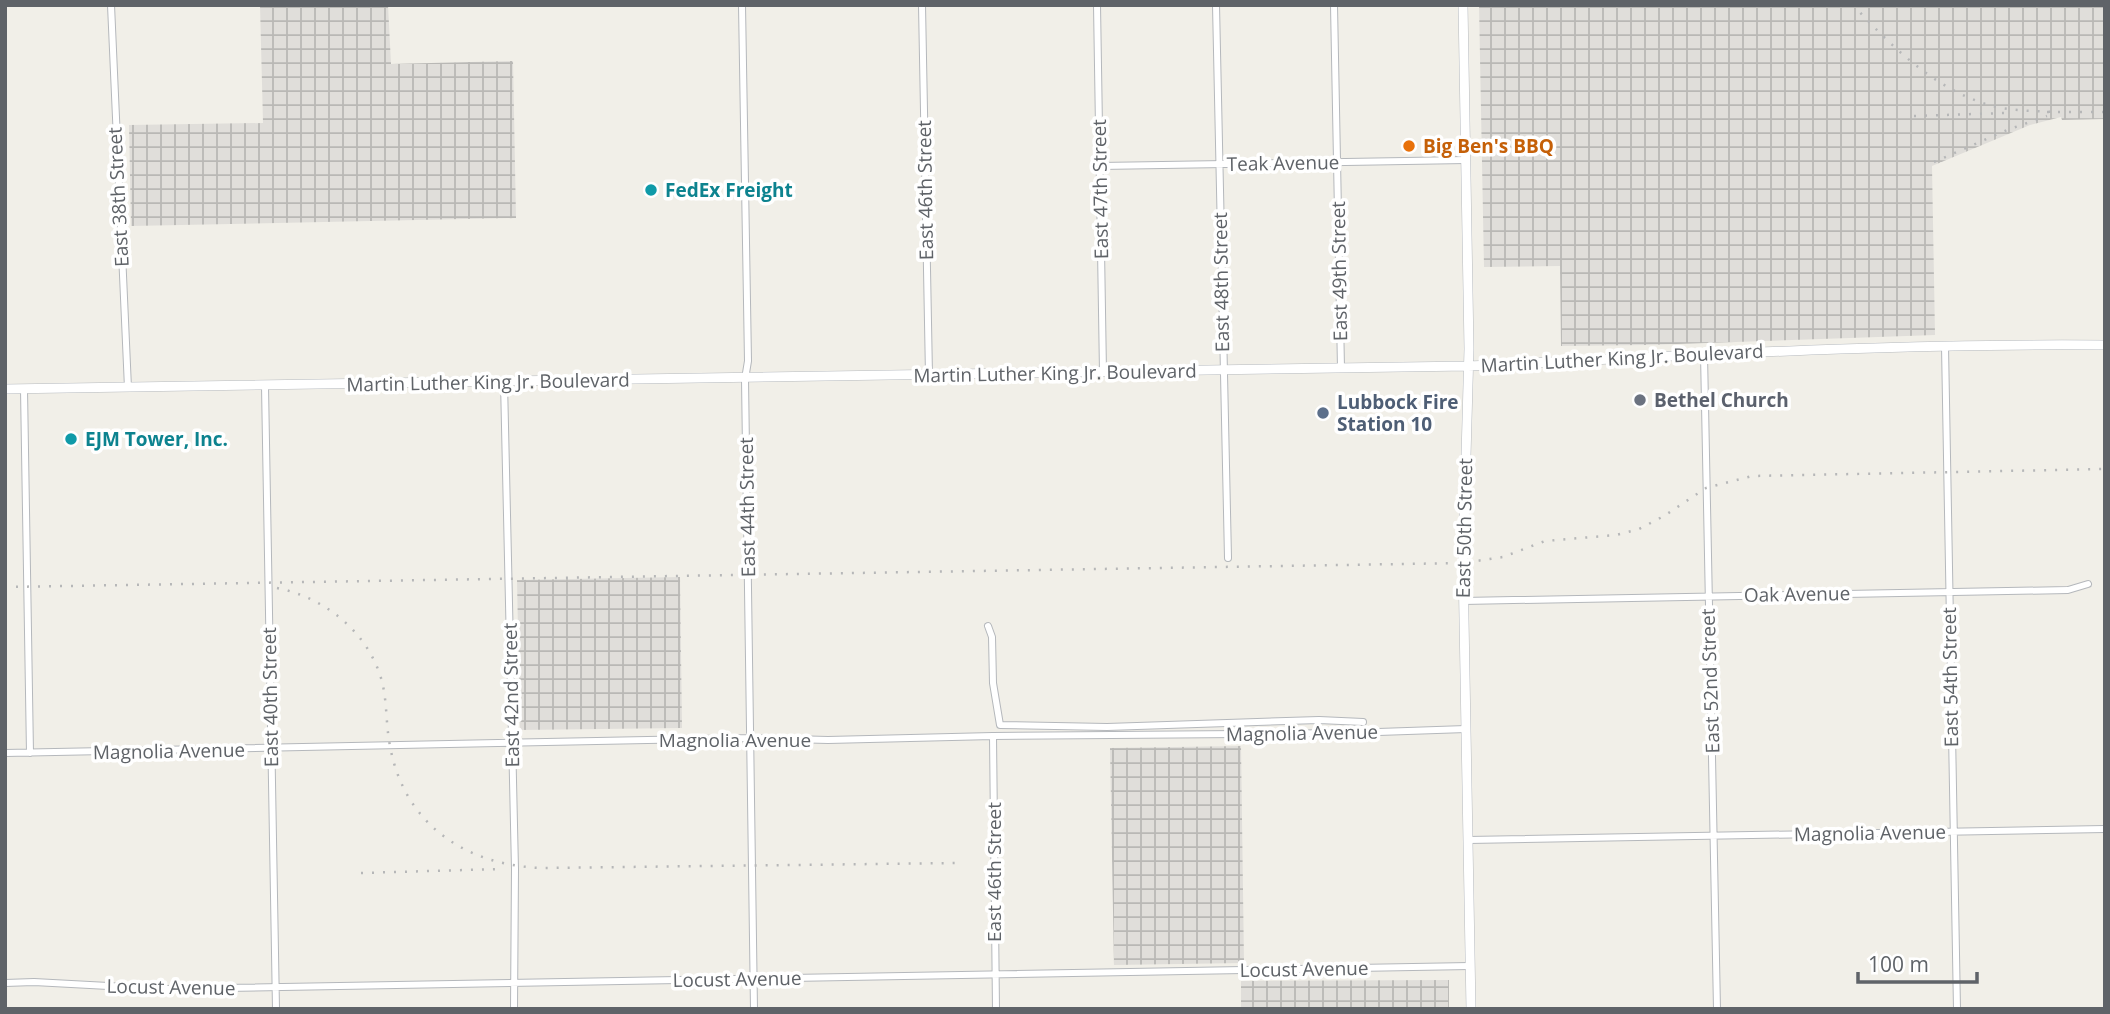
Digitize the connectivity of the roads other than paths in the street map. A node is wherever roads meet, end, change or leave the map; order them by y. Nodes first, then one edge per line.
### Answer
1 (111, 5) edge
2 (742, 5) edge
3 (922, 5) edge
4 (1097, 5) edge
5 (1216, 5) edge
6 (1334, 5) edge
7 (1463, 5) edge
8 (1466, 160) junction
9 (1336, 162) junction
10 (1219, 163) junction
11 (1100, 166) junction
12 (1945, 345) junction
13 (2105, 345) edge
14 (1704, 354) junction
15 (1468, 366) junction
16 (1341, 368) junction
17 (1222, 370) junction
18 (1103, 372) junction
19 (929, 375) junction
20 (745, 379) junction
21 (504, 382) junction
22 (265, 386) junction
23 (128, 388) junction
24 (5, 389) edge
25 (24, 389) junction
26 (1228, 558) dead end
27 (2088, 584) dead end
28 (1948, 592) junction
29 (1708, 596) junction
30 (1463, 601) junction
31 (988, 626) dead end
32 (1363, 722) dead end
33 (1466, 729) junction
34 (993, 736) junction
35 (749, 738) junction
36 (511, 742) junction
37 (271, 747) junction
38 (5, 753) edge
39 (30, 753) junction
40 (2105, 829) edge
41 (1954, 831) junction
42 (1715, 836) junction
43 (1468, 840) junction
44 (1470, 966) junction
45 (995, 974) junction
46 (753, 979) junction
47 (5, 983) edge
48 (513, 984) junction
49 (275, 987) junction
50 (276, 1009) edge
51 (513, 1009) edge
52 (754, 1009) edge
53 (996, 1009) edge
54 (1471, 1009) edge
55 (1717, 1009) edge
56 (1957, 1009) edge

1 - 23 street, East 38th Street
2 - 20 street, East 44th Street
3 - 19 street, East 46th Street
4 - 11 street, East 47th Street
5 - 10 street, East 48th Street
6 - 9 street, East 49th Street
7 - 8 main road, East 50th Street
8 - 9 street, Teak Avenue
8 - 15 main road, East 50th Street
9 - 10 street, Teak Avenue
9 - 16 street, East 49th Street
10 - 11 street, Teak Avenue
10 - 17 street, East 48th Street
11 - 18 street, East 47th Street
12 - 13 main road, Martin Luther King Jr. Boulevard
12 - 14 main road, Martin Luther King Jr. Boulevard
12 - 28 street, East 54th Street
14 - 15 main road, Martin Luther King Jr. Boulevard
14 - 29 street, East 52nd Street
15 - 16 main road, Martin Luther King Jr. Boulevard
15 - 30 main road, East 50th Street
16 - 17 main road, Martin Luther King Jr. Boulevard
17 - 18 main road, Martin Luther King Jr. Boulevard
17 - 26 street, East 48th Street
18 - 19 main road, Martin Luther King Jr. Boulevard
19 - 20 main road, Martin Luther King Jr. Boulevard
20 - 21 main road, Martin Luther King Jr. Boulevard
20 - 35 street, East 44th Street
21 - 22 main road, Martin Luther King Jr. Boulevard
21 - 36 street, East 42nd Street
22 - 23 main road, Martin Luther King Jr. Boulevard
22 - 37 street, East 40th Street
23 - 25 main road, Martin Luther King Jr. Boulevard
24 - 25 main road, Martin Luther King Jr. Boulevard
25 - 39 street
27 - 28 street, Oak Avenue
28 - 29 street, Oak Avenue
28 - 41 street, East 54th Street
29 - 30 street, Oak Avenue
29 - 42 street, East 52nd Street
30 - 33 main road, East 50th Street
31 - 32 street
33 - 34 street, Magnolia Avenue
33 - 43 main road, East 50th Street
34 - 35 street, Magnolia Avenue
34 - 45 street, East 46th Street
35 - 36 street, Magnolia Avenue
35 - 46 street, East 44th Street
36 - 37 street, Magnolia Avenue
36 - 48 street, East 42nd Street
37 - 39 street, Magnolia Avenue
37 - 49 street, East 40th Street
38 - 39 street, Magnolia Avenue
40 - 41 street, Magnolia Avenue
41 - 42 street, Magnolia Avenue
41 - 56 street, East 54th Street
42 - 43 street, Magnolia Avenue
42 - 55 street, East 52nd Street
43 - 44 main road, East 50th Street
44 - 45 street, Locust Avenue
44 - 54 main road, East 50th Street
45 - 46 street, Locust Avenue
45 - 53 street, East 46th Street
46 - 48 street, Locust Avenue
46 - 52 street, East 44th Street
47 - 49 street, Locust Avenue
48 - 49 street, Locust Avenue
48 - 51 street, East 42nd Street
49 - 50 street, East 40th Street

